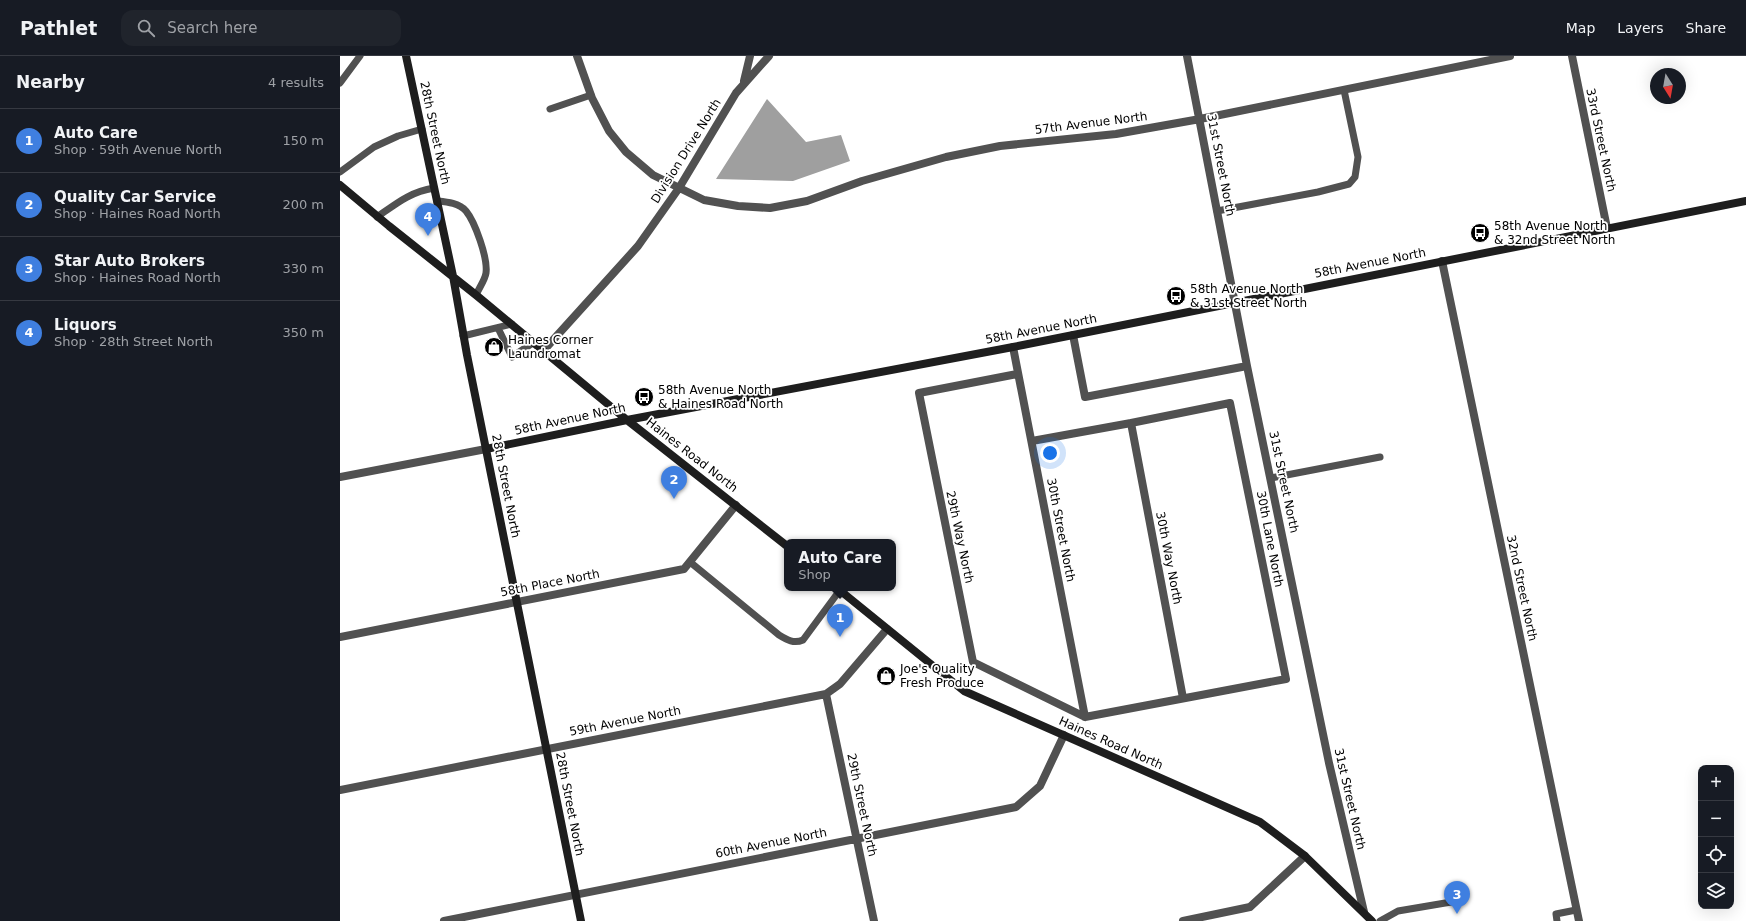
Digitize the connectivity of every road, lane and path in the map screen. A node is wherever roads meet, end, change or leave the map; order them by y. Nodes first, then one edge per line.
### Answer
1 (360, 56) edge
2 (406, 56) edge
3 (577, 56) edge
4 (750, 56) edge
5 (769, 56) edge
6 (1187, 56) edge
7 (1510, 56) edge
8 (1572, 56) edge
9 (340, 83) edge
10 (744, 83) junction
11 (1344, 90) junction
12 (591, 94) junction
13 (550, 109) dead end
14 (1200, 119) junction
15 (422, 129) junction
16 (340, 172) edge
17 (340, 185) edge
18 (434, 188) junction
19 (679, 188) junction
20 (437, 201) junction
21 (1746, 201) edge
22 (1217, 211) junction
23 (377, 217) junction
24 (1607, 228) junction
25 (1442, 261) junction
26 (453, 276) junction
27 (476, 295) junction
28 (1234, 302) junction
29 (512, 324) junction
30 (498, 328) junction
31 (1073, 335) junction
32 (463, 336) junction
33 (534, 342) junction
34 (1013, 347) junction
35 (544, 350) junction
36 (1247, 366) junction
37 (1017, 374) junction
38 (627, 420) junction
39 (1131, 423) junction
40 (1032, 441) junction
41 (486, 449) junction
42 (1380, 457) dead end
43 (340, 477) edge
44 (1270, 478) junction
45 (736, 505) junction
46 (784, 544) edge
47 (690, 562) junction
48 (838, 591) edge
49 (841, 591) edge
50 (516, 602) junction
51 (887, 628) junction
52 (340, 637) edge
53 (826, 694) junction
54 (1183, 698) junction
55 (1085, 717) junction
56 (1064, 735) junction
57 (547, 749) junction
58 (340, 790) edge
59 (857, 839) junction
60 (1305, 856) junction
61 (576, 894) junction
62 (1463, 900) dead end
63 (1576, 910) junction
64 (1364, 912) junction
65 (444, 921) edge
66 (581, 921) edge
67 (874, 921) edge
68 (1183, 921) edge
69 (1372, 921) edge
70 (1380, 921) edge
71 (1557, 921) edge
72 (1578, 921) edge

1 - 9 lane
2 - 15 street, 28th Street North
3 - 12 street, 57th Avenue North
4 - 10 street
5 - 10 street, Division Drive North
6 - 14 street, 31st Street North
7 - 11 street, 57th Avenue North
8 - 24 street, 33rd Street North
10 - 19 street, Division Drive North
11 - 14 street, 57th Avenue North
11 - 22 lane
12 - 13 lane
12 - 19 street, 57th Avenue North
14 - 19 street, 57th Avenue North
14 - 22 street, 31st Street North
15 - 16 lane
15 - 18 street, 28th Street North
17 - 23 street, Haines Road North
18 - 20 street, 28th Street North
18 - 23 lane
19 - 35 street, Division Drive North
20 - 26 street, 28th Street North
20 - 27 lane
21 - 24 street, 58th Avenue North
22 - 28 street, 31st Street North
23 - 26 street, Haines Road North
24 - 25 street, 58th Avenue North
25 - 28 street, 58th Avenue North
25 - 63 street, 32nd Street North
26 - 27 street, Haines Road North
26 - 32 street, 28th Street North
27 - 29 street, Haines Road North
28 - 31 street, 58th Avenue North
28 - 36 street, 31st Street North
29 - 30 lane
29 - 33 street, Haines Road North
30 - 32 lane
30 - 33 lane
31 - 34 street, 58th Avenue North
31 - 36 street
32 - 41 street, 28th Street North
33 - 35 street, Haines Road North
34 - 37 street, 30th Street North
34 - 38 street, 58th Avenue North
35 - 38 street, Haines Road North
36 - 44 street, 31st Street North
37 - 40 street, 30th Street North
37 - 55 street, 29th Way North
38 - 41 street, 58th Avenue North
38 - 45 street, Haines Road North
39 - 40 street
39 - 54 street, 30th Way North
39 - 54 street, 30th Lane North
40 - 55 street, 30th Street North
41 - 43 street, 58th Avenue North
41 - 50 street, 28th Street North
42 - 44 lane
44 - 64 street, 31st Street North
45 - 46 street, Haines Road North
45 - 47 street, 58th Place North
47 - 48 lane
47 - 50 street, 58th Place North
49 - 51 street, Haines Road North
50 - 52 street, 58th Place North
50 - 57 street, 28th Street North
51 - 53 street, 59th Avenue North
51 - 56 street, Haines Road North
53 - 57 street, 59th Avenue North
53 - 59 street, 29th Street North
54 - 55 street
56 - 59 street, 60th Avenue North
56 - 60 street, Haines Road North
57 - 58 street, 59th Avenue North
57 - 61 street, 28th Street North
59 - 61 street, 60th Avenue North
59 - 67 street, 29th Street North
60 - 64 street, Haines Road North
60 - 68 street
61 - 65 street, 60th Avenue North
61 - 66 street, 28th Street North
62 - 70 lane
63 - 71 lane
63 - 72 street, 32nd Street North
64 - 69 street, Haines Road North

